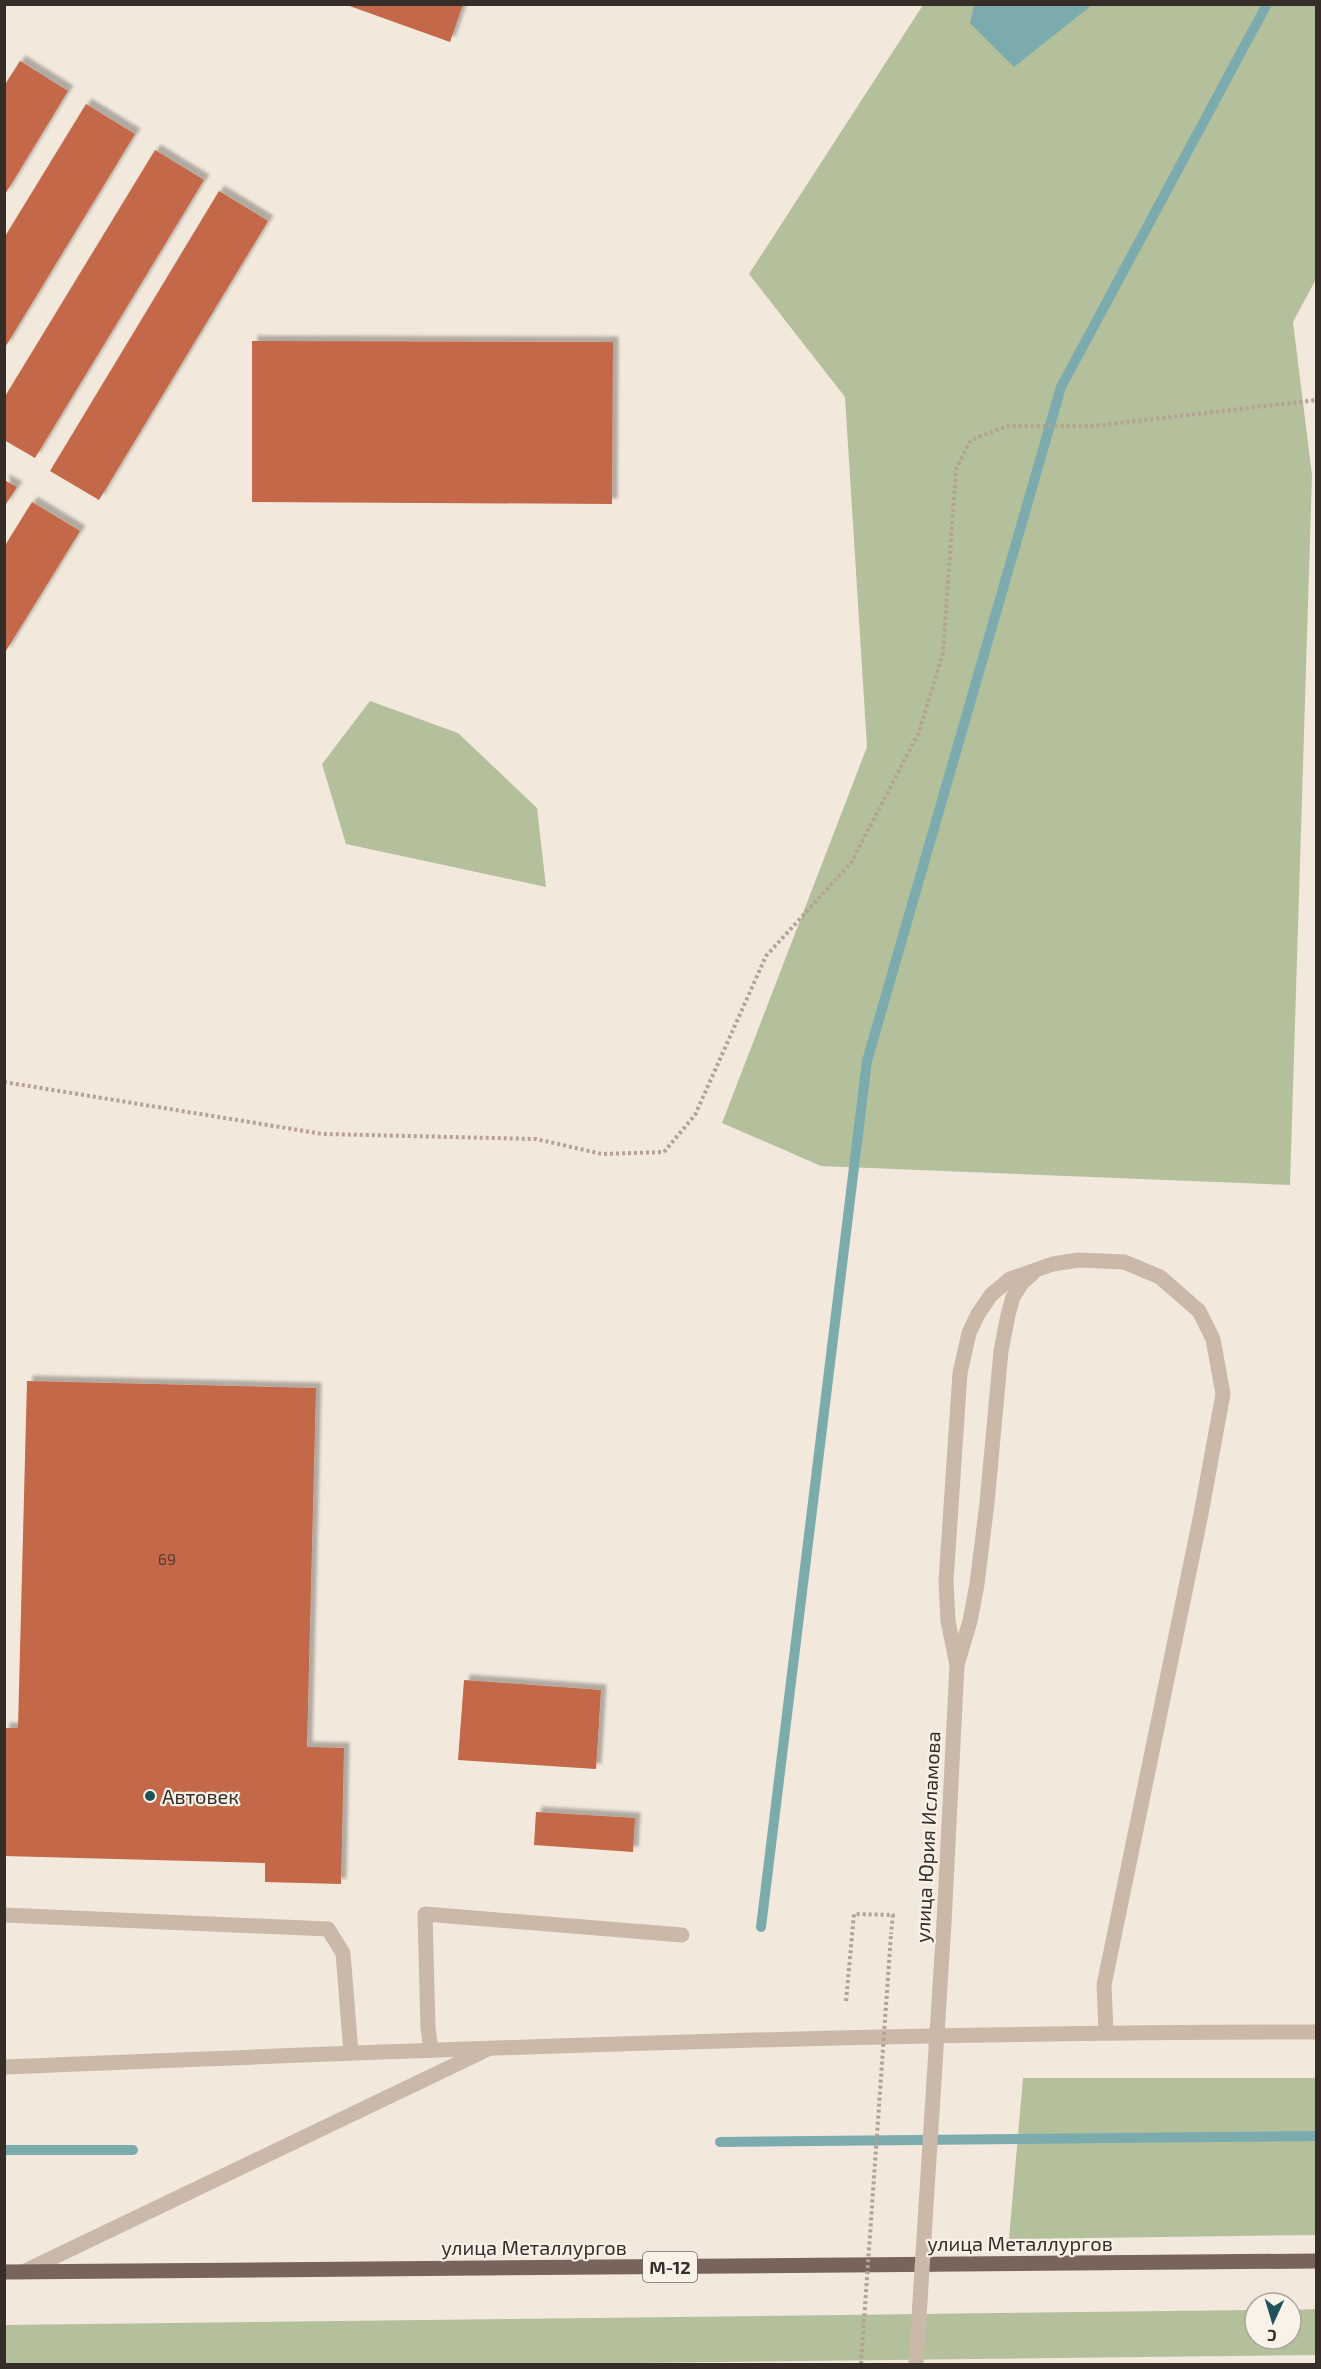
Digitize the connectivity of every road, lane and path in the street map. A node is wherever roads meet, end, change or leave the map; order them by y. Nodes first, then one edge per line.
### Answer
1 (1317, 400) edge
2 (4, 1082) edge
3 (1053, 1264) junction
4 (957, 1665) junction
5 (4, 1915) edge
6 (682, 1935) dead end
7 (846, 2001) dead end
8 (1106, 2032) junction
9 (1317, 2032) edge
10 (491, 2047) junction
11 (431, 2049) junction
12 (351, 2053) junction
13 (4, 2067) edge
14 (1317, 2261) edge
15 (4, 2272) edge
16 (23, 2272) junction
17 (861, 2364) edge
18 (916, 2364) edge

1 - 2 path
3 - 4 street, улица Юрия Исламова
3 - 4 street
3 - 8 street
4 - 18 street, улица Юрия Исламова, bridge
5 - 12 street
6 - 11 street
7 - 17 path, bridge
8 - 9 street
8 - 10 street
10 - 11 street
10 - 16 street
11 - 12 street
12 - 13 street
14 - 16 main road, улица Металлургов / М-12
15 - 16 main road, улица Металлургов / М-12

